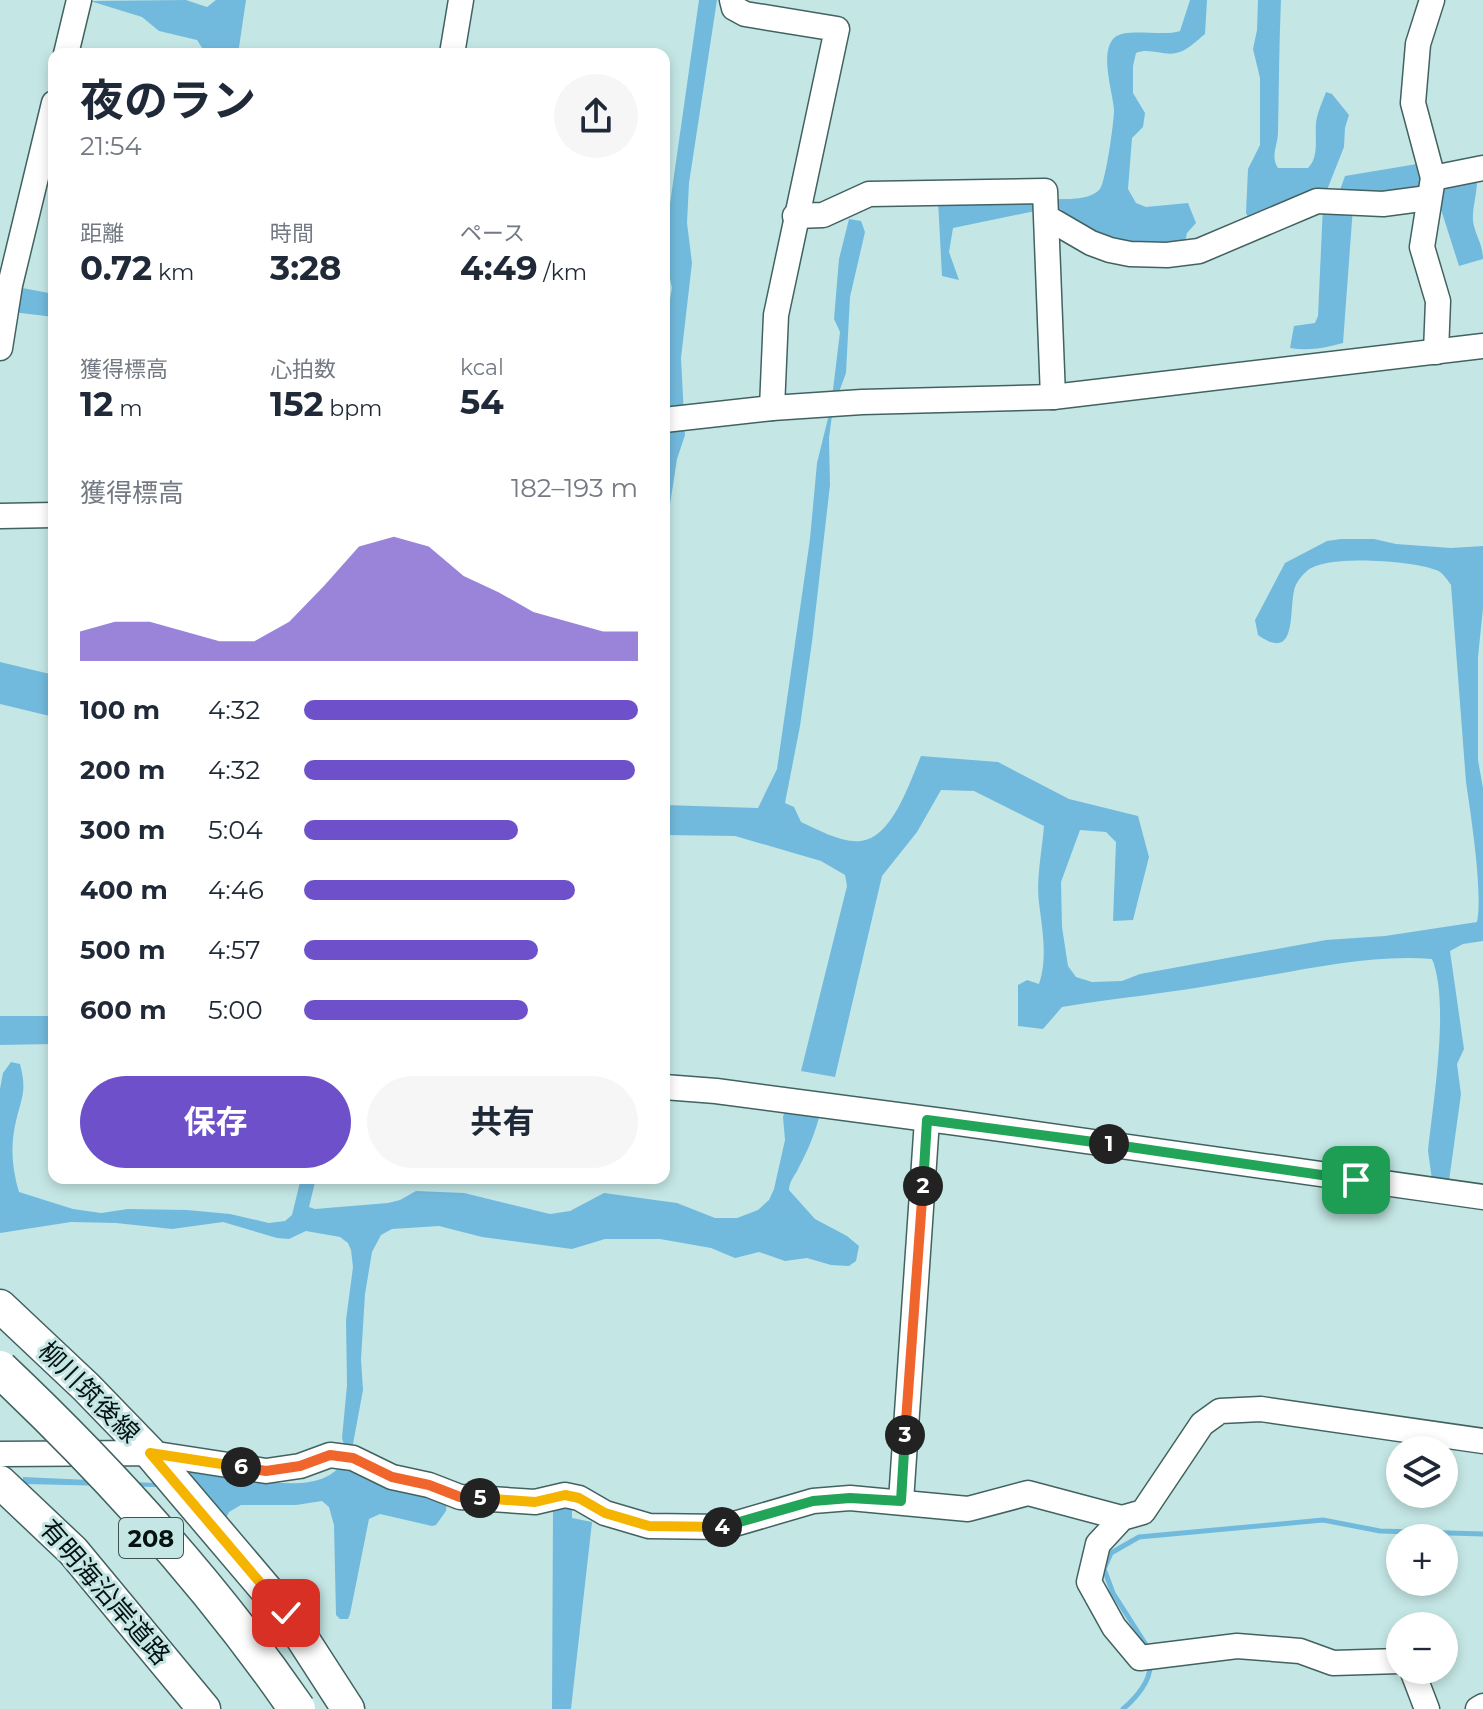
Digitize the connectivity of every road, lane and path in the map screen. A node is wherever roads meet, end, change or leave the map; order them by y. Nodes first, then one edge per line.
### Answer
1 (79, 0) edge
2 (461, 0) edge
3 (732, 0) edge
4 (1432, 0) edge
5 (67, 48) edge
6 (453, 48) edge
7 (48, 128) edge
8 (1483, 168) edge
9 (1431, 188) junction
10 (795, 216) junction
11 (1048, 218) junction
12 (1483, 346) edge
13 (0, 348) edge
14 (1436, 352) junction
15 (1053, 397) junction
16 (772, 408) junction
17 (674, 419) edge
18 (48, 515) edge
19 (0, 516) edge
20 (670, 1087) edge
21 (927, 1120) junction
22 (1483, 1197) edge
23 (0, 1306) edge
24 (0, 1369) edge
25 (0, 1380) edge
26 (1483, 1441) edge
27 (150, 1453) junction
28 (0, 1454) edge
29 (0, 1482) edge
30 (901, 1501) junction
31 (1122, 1518) junction
32 (1386, 1661) edge
33 (1417, 1684) edge
34 (204, 1709) edge
35 (286, 1709) edge
36 (297, 1709) edge
37 (348, 1709) edge
38 (1427, 1709) edge

1 - 5 street
2 - 6 street
3 - 10 street
4 - 9 street
7 - 13 street
8 - 9 street
9 - 11 street
9 - 14 street
10 - 11 street
10 - 16 street
11 - 15 street
12 - 14 street
14 - 15 street
15 - 16 street
16 - 17 street
18 - 19 street
20 - 21 street
21 - 22 street
21 - 30 street
23 - 27 main road, 柳川筑後線
24 - 36 highway, 208, bridge
25 - 35 highway, 208
26 - 31 street
27 - 28 street
27 - 30 street
27 - 37 main road, 柳川筑後線
29 - 34 main road, 有明海沿岸道路
30 - 31 street
31 - 32 street
33 - 38 street

